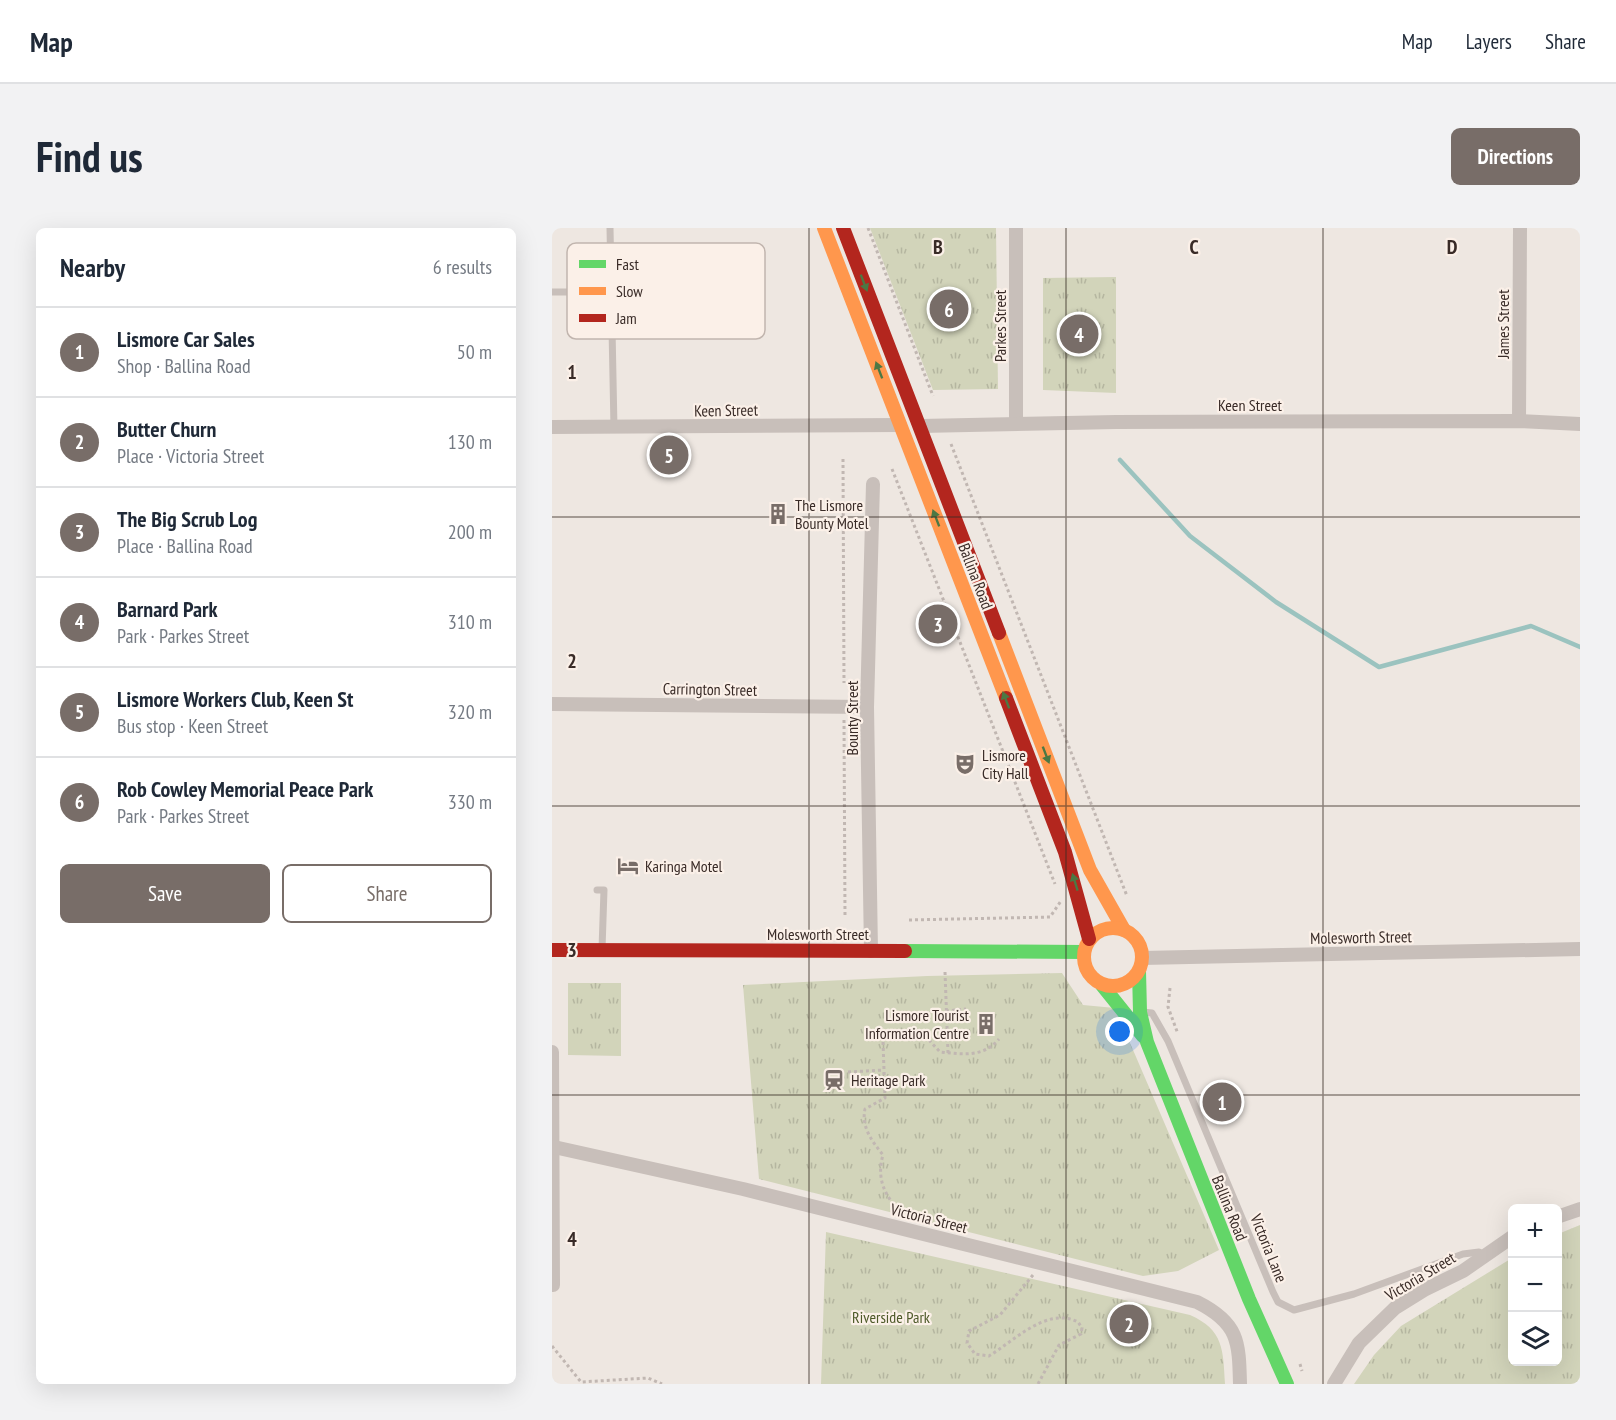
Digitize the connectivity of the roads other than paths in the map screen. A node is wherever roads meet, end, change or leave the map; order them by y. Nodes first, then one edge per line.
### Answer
1 (824, 228) edge
2 (843, 228) edge
3 (1016, 228) edge
4 (1520, 228) edge
5 (611, 339) edge
6 (1520, 421) junction
7 (1016, 424) junction
8 (1580, 424) edge
9 (900, 425) junction
10 (920, 426) junction
11 (552, 427) edge
12 (614, 428) junction
13 (873, 484) dead end
14 (552, 704) edge
15 (867, 707) junction
16 (597, 890) dead end
17 (1124, 930) junction
18 (1086, 946) junction
19 (1580, 949) edge
20 (552, 950) edge
21 (602, 950) junction
22 (872, 951) junction
23 (1141, 965) junction
24 (1102, 985) junction
25 (1140, 1012) junction
26 (1147, 1042) junction
27 (552, 1052) edge
28 (554, 1147) junction
29 (1580, 1209) edge
30 (1562, 1215) edge
31 (1508, 1240) edge
32 (1485, 1256) junction
33 (553, 1284) edge
34 (1240, 1384) edge
35 (1287, 1384) edge
36 (1334, 1384) edge

9 -> 1 main road, Ballina Road
2 -> 10 main road, Ballina Road
3 - 7 street, Parkes Street
4 - 6 street, James Street
5 - 12 lane
6 - 7 street, Keen Street
6 - 8 street, Keen Street
7 - 10 street, Keen Street
9 - 12 street, Keen Street
18 -> 9 main road, Ballina Road
10 -> 17 main road, Ballina Road
11 - 12 street, Keen Street
13 - 15 street, Bounty Street
14 - 15 street, Carrington Street
15 - 22 street, Bounty Street
16 - 21 lane
17 - 18 main road
17 - 23 main road
18 - 22 main road, Molesworth Street
18 - 24 main road
19 - 23 street, Molesworth Street
20 - 21 main road, Molesworth Street
21 - 22 main road, Molesworth Street
23 - 24 main road
23 - 25 main road, Ballina Road
24 - 26 main road, Ballina Road
25 - 26 main road, Ballina Road
25 - 32 lane, Victoria Lane
26 - 35 main road, Ballina Road
27 - 28 street
28 - 33 street
28 - 34 street, Victoria Street
29 - 30 street
31 - 32 street, Victoria Street
32 - 36 street, Victoria Street

